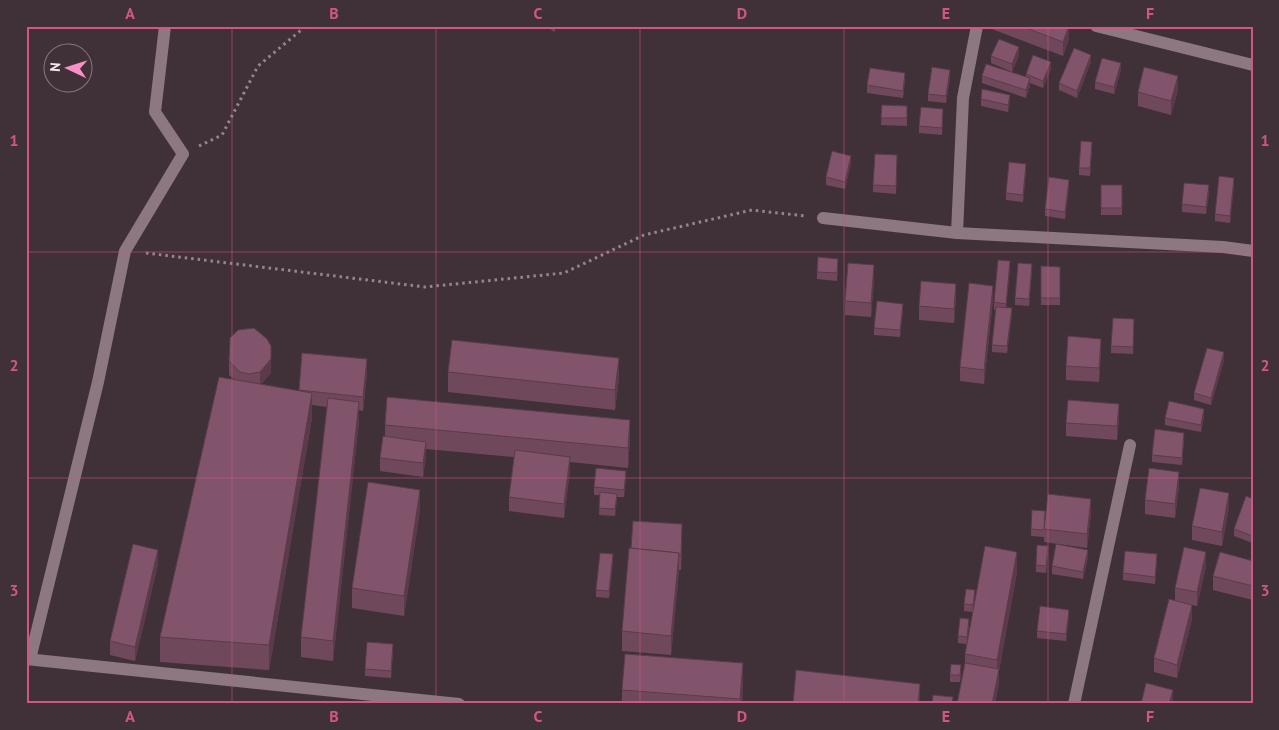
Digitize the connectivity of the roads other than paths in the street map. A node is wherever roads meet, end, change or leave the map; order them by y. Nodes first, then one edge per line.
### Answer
1 (166, 26) edge
2 (977, 26) edge
3 (1096, 26) edge
4 (1253, 65) edge
5 (823, 218) road end
6 (957, 233) junction
7 (1253, 251) edge
8 (1130, 445) dead end
9 (28, 659) edge
10 (460, 704) edge
11 (1074, 704) edge

1 - 9 street
2 - 6 street
3 - 4 street
5 - 6 street
6 - 7 street
8 - 11 street
9 - 10 street

